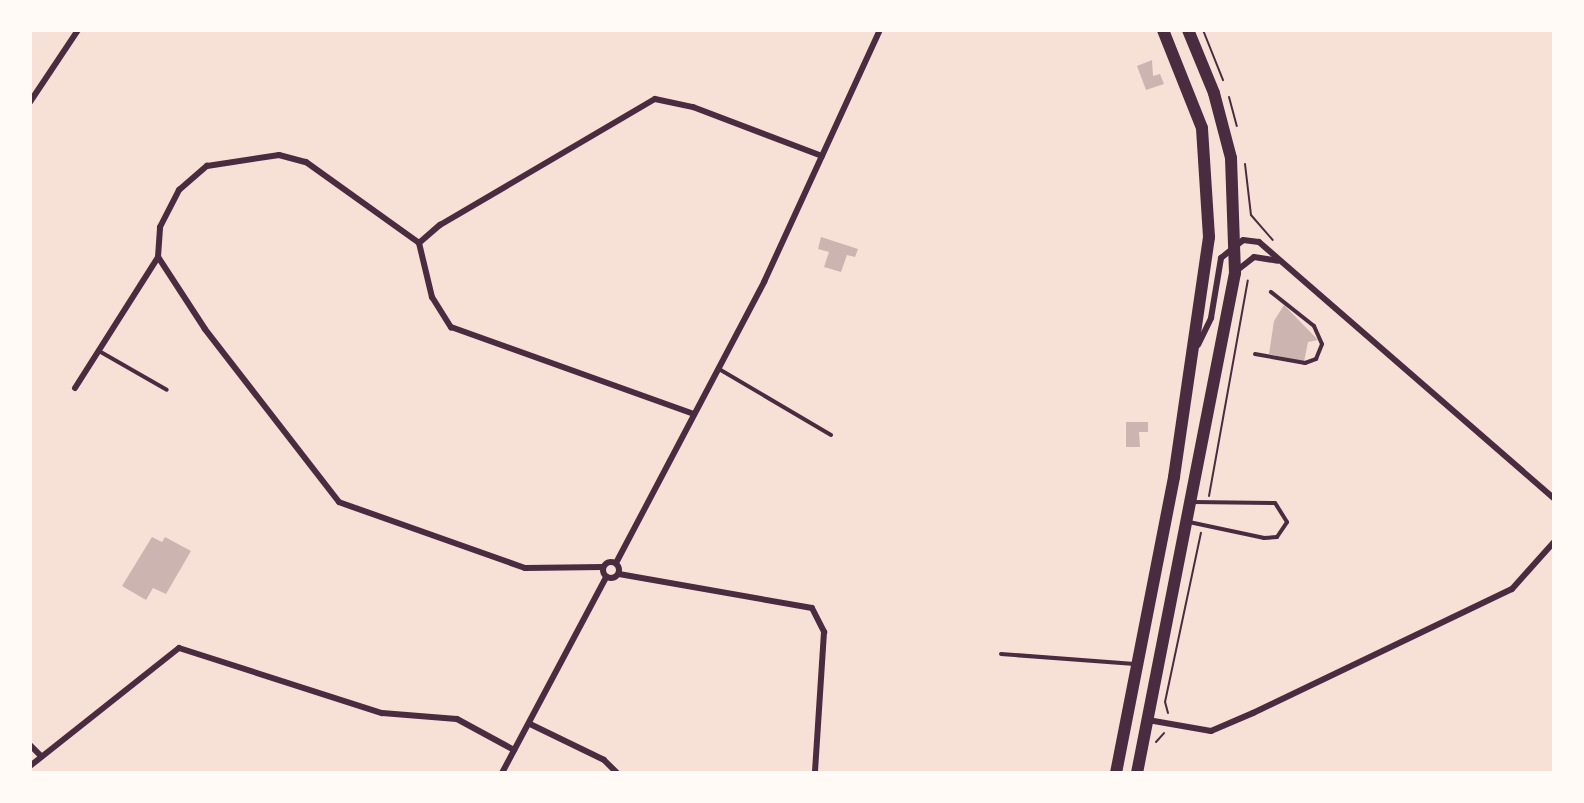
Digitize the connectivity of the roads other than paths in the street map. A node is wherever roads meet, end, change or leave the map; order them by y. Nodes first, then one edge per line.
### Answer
1 (78, 30) edge
2 (880, 30) edge
3 (1162, 30) edge
4 (1188, 30) edge
5 (30, 102) edge
6 (822, 156) junction
7 (419, 243) junction
8 (1236, 243) junction
9 (158, 257) junction
10 (1282, 262) junction
11 (1235, 273) junction
12 (1270, 292) dead end
13 (99, 351) junction
14 (1194, 353) junction
15 (1255, 354) dead end
16 (718, 369) junction
17 (75, 388) dead end
18 (167, 390) dead end
19 (694, 414) junction
20 (831, 435) dead end
21 (1554, 498) edge
22 (1193, 502) junction
23 (1189, 522) junction
24 (1554, 542) edge
25 (616, 563) junction
26 (603, 567) junction
27 (619, 574) junction
28 (606, 577) junction
29 (1001, 654) dead end
30 (1139, 664) junction
31 (1148, 720) junction
32 (530, 724) junction
33 (30, 745) edge
34 (514, 750) junction
35 (41, 756) junction
36 (30, 766) edge
37 (502, 773) edge
38 (617, 773) edge
39 (815, 773) edge
40 (1116, 773) edge
41 (1137, 773) edge

1 - 5 street
2 - 6 street
3 - 14 main road
4 - 8 main road
6 - 7 street
6 - 16 street
7 - 9 street
7 - 19 street
8 - 10 street
8 - 11 main road
8 - 14 street
9 - 13 street
9 - 26 street
10 - 11 street
10 - 21 street
11 - 22 main road
12 - 15 lane
13 - 17 street
13 - 18 lane
14 - 30 main road
16 - 19 street
16 - 20 lane
19 - 25 street
22 - 23 main road
22 - 23 lane
23 - 31 main road
24 - 31 street
25 - 26 street
25 - 27 street
26 - 28 street
27 - 28 street
27 - 39 street
28 - 32 street
29 - 30 lane
30 - 40 main road
31 - 41 main road
32 - 34 street
32 - 38 street
33 - 35 street
34 - 35 street
34 - 37 street
35 - 36 street

